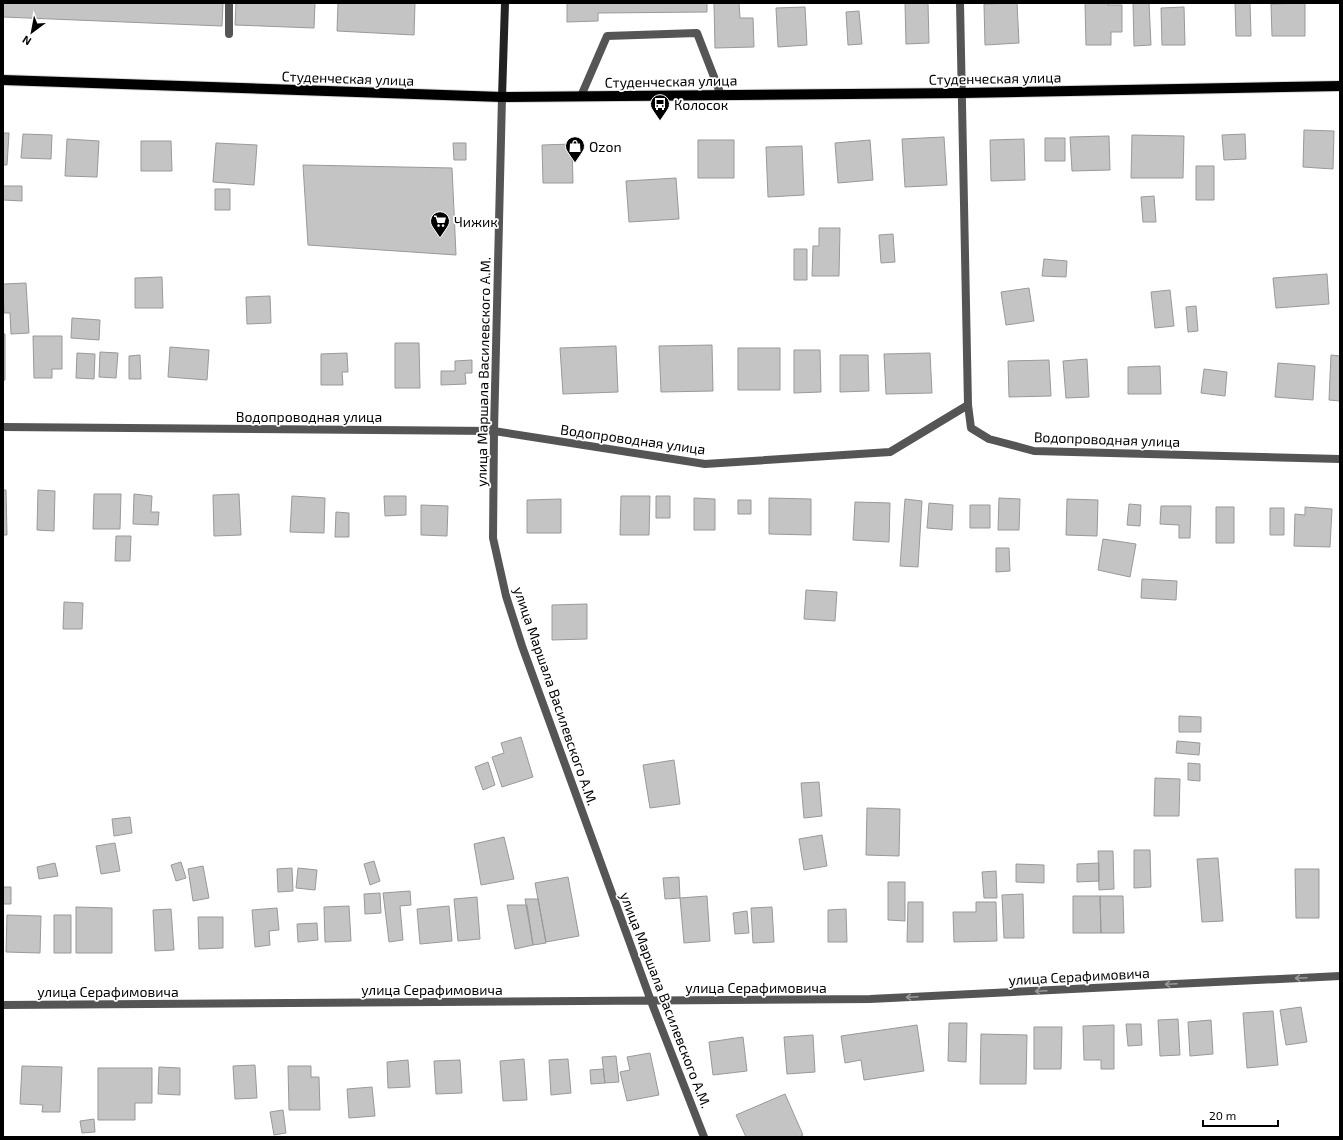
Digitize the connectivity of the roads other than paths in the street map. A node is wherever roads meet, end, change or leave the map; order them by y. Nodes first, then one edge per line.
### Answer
1 (229, 3) edge
2 (505, 3) edge
3 (960, 3) edge
4 (229, 34) dead end
5 (3, 80) edge
6 (1340, 86) edge
7 (962, 93) junction
8 (721, 95) junction
9 (581, 96) junction
10 (502, 97) junction
11 (968, 404) junction
12 (3, 427) edge
13 (494, 431) junction
14 (1340, 459) edge
15 (1340, 976) edge
16 (651, 1001) junction
17 (3, 1004) edge
18 (704, 1137) edge

1 - 4 street
2 - 10 main road, улица Маршала Василевского А.М.
3 - 7 street
5 - 10 main road, Студенческая улица
6 - 7 main road, Студенческая улица
7 - 8 main road, Студенческая улица
7 - 11 street
8 - 9 main road, Студенческая улица
8 - 9 street
9 - 10 main road, Студенческая улица
10 - 13 street, улица Маршала Василевского А.М.
11 - 13 street, Водопроводная улица
11 - 14 street, Водопроводная улица
12 - 13 street, Водопроводная улица
13 - 16 street, улица Маршала Василевского А.М.
15 -> 16 street, улица Серафимовича
16 - 17 street, улица Серафимовича
16 - 18 street, улица Маршала Василевского А.М.

